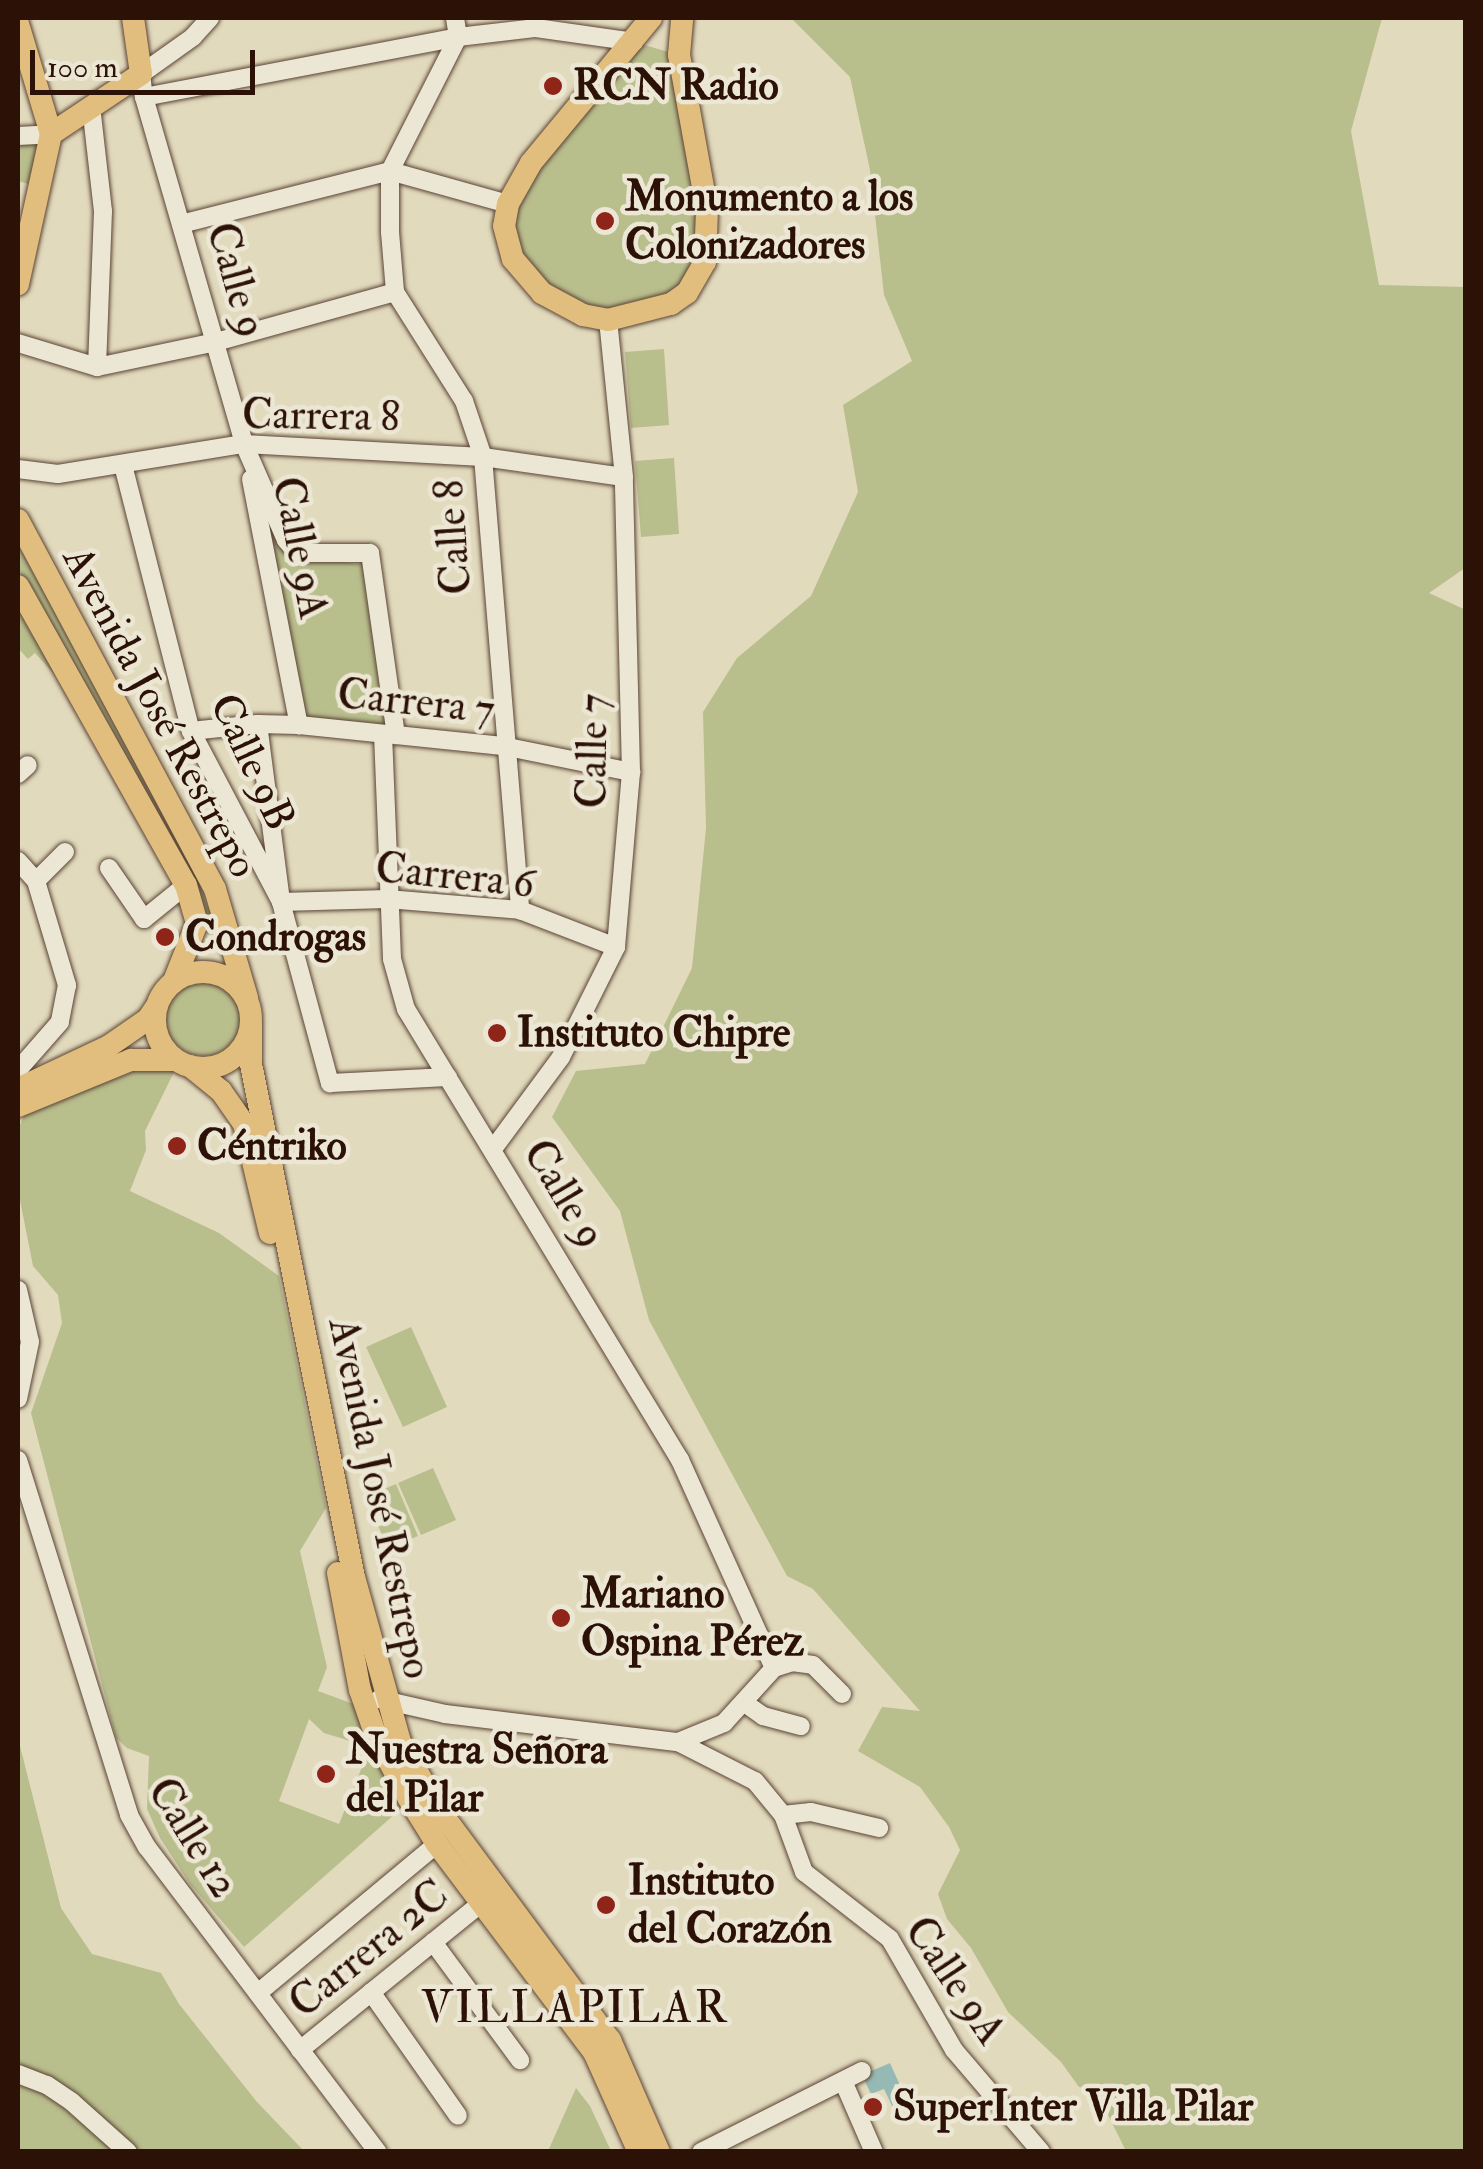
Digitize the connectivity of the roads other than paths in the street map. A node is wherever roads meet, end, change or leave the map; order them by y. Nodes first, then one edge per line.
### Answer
1 (210, 18) edge
2 (454, 18) edge
3 (651, 18) edge
4 (682, 18) edge
5 (136, 22) edge
6 (18, 24) edge
7 (458, 37) junction
8 (634, 42) junction
9 (142, 86) junction
10 (91, 106) junction
11 (52, 134) junction
12 (18, 136) edge
13 (390, 172) junction
14 (508, 204) junction
15 (26, 209) edge
16 (181, 224) junction
17 (18, 284) edge
18 (395, 292) junction
19 (608, 320) junction
20 (216, 342) junction
21 (18, 343) edge
22 (97, 367) junction
23 (244, 444) junction
24 (483, 457) junction
25 (123, 465) junction
26 (18, 469) edge
27 (624, 477) junction
28 (18, 520) edge
29 (20, 598) edge
30 (258, 724) junction
31 (300, 725) junction
32 (191, 731) junction
33 (390, 735) junction
34 (504, 746) junction
35 (631, 772) junction
36 (65, 852) dead end
37 (18, 861) edge
38 (108, 868) dead end
39 (36, 882) junction
40 (186, 885) junction
41 (388, 899) junction
42 (281, 902) junction
43 (520, 910) junction
44 (616, 946) junction
45 (174, 980) junction
46 (247, 998) junction
47 (156, 1007) junction
48 (251, 1026) junction
49 (182, 1063) junction
50 (18, 1070) edge
51 (448, 1077) junction
52 (18, 1089) edge
53 (18, 1106) edge
54 (493, 1149) junction
55 (18, 1290) edge
56 (18, 1400) edge
57 (18, 1460) edge
58 (774, 1668) junction
59 (360, 1690) junction
60 (842, 1694) dead end
61 (386, 1703) junction
62 (746, 1704) junction
63 (801, 1726) dead end
64 (678, 1742) junction
65 (783, 1815) junction
66 (879, 1828) dead end
67 (437, 1844) junction
68 (483, 1902) junction
69 (434, 1942) junction
70 (371, 1992) junction
71 (258, 1993) junction
72 (300, 2050) junction
73 (520, 2060) dead end
74 (862, 2071) dead end
75 (18, 2074) edge
76 (843, 2081) junction
77 (458, 2116) dead end
78 (128, 2152) edge
79 (378, 2152) edge
80 (639, 2152) edge
81 (660, 2152) edge
82 (702, 2152) edge
83 (874, 2152) edge
84 (1041, 2152) edge

1 - 9 street
2 - 7 street
3 - 8 main road
4 - 19 main road
5 - 9 main road, Calle 9
6 - 11 main road
7 - 8 street
7 - 9 street
7 - 13 street, Calle 8
8 - 14 main road
9 - 10 main road
9 - 16 street, Calle 9
10 - 11 main road
10 - 22 street
11 - 12 street
11 - 15 main road
13 - 14 street
13 - 16 street
13 - 18 street, Calle 8
14 - 19 main road
15 - 17 main road
16 - 20 street, Calle 9
18 - 20 street
18 - 24 street, Calle 8
19 - 27 street, Calle 7
20 - 22 street
20 - 23 street, Calle 9
21 - 22 street
23 - 24 street, Carrera 8
23 - 25 street, Carrera 8
23 - 31 street, Calle 9A
23 - 33 street, Calle 9
24 - 27 street, Carrera 8
24 - 34 street, Calle 8
25 - 26 street, Carrera 8
25 - 32 street, Calle 9B
27 - 35 street, Calle 7
28 - 46 main road, Avenida José Restrepo
29 - 40 main road, Avenida José Restrepo
30 - 31 street, Carrera 7
30 - 32 street, Carrera 7
30 - 42 street
31 - 33 street, Carrera 7
32 - 42 street, Calle 9B
33 - 34 street, Carrera 7
33 - 41 street, Calle 9
34 - 35 street, Carrera 7
34 - 43 street, Calle 8
35 - 44 street, Calle 7
36 - 39 street
37 - 39 street
38 - 40 street
39 - 50 street
40 - 45 main road, Avenida José Restrepo
41 - 42 street, Carrera 6
41 - 43 street, Carrera 6
41 - 51 street, Calle 9
42 - 51 street, Calle 9B
43 - 44 street, Carrera 6
44 - 54 street, Calle 7
45 - 46 main road
45 - 47 main road
46 - 48 main road
47 - 49 main road
47 - 52 main road
48 - 49 main road
48 - 61 main road, Avenida José Restrepo
49 - 53 main road
49 - 59 main road, Avenida José Restrepo
51 - 54 street, Calle 9
54 - 58 street, Calle 9
55 - 56 street
57 - 71 street, Calle 12
58 - 60 street
58 - 62 street
59 - 61 street
59 - 67 main road, Avenida José Restrepo
61 - 64 street
61 - 81 main road, Avenida José Restrepo
62 - 63 street
62 - 64 street
64 - 65 street, Calle 9A
65 - 66 street
65 - 84 street, Calle 9A
67 - 68 main road, Avenida José Restrepo
67 - 71 street
68 - 69 street, Carrera 2C
68 - 80 main road, Avenida José Restrepo
69 - 70 street, Carrera 2C
69 - 73 street
70 - 72 street, Carrera 2C
70 - 77 street
71 - 72 street, Calle 12
72 - 79 street, Calle 12
74 - 76 street
75 - 78 street
76 - 82 street
76 - 83 street

